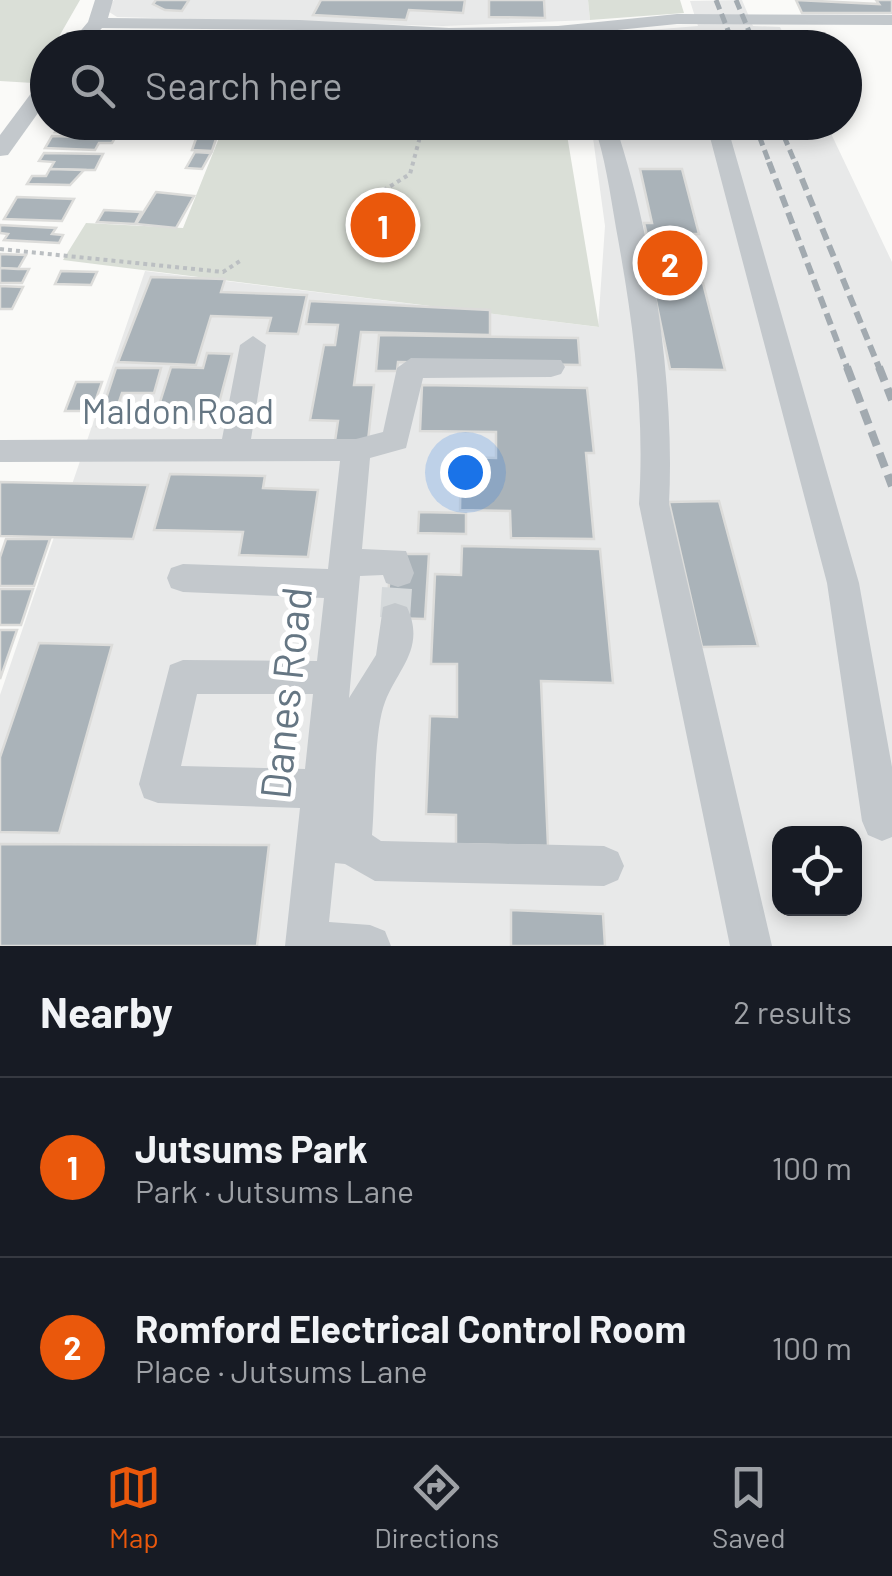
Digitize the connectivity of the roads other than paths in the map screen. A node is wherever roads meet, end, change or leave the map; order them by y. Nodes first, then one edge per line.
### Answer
1 (104, 0) edge
2 (201, 0) edge
3 (312, 6) dead end
4 (892, 20) edge
5 (187, 22) junction
6 (96, 23) junction
7 (300, 25) junction
8 (90, 30) edge
9 (383, 30) edge
10 (579, 30) edge
11 (30, 106) edge
12 (3, 140) edge
13 (608, 140) edge
14 (721, 140) edge
15 (253, 345) dead end
16 (552, 367) dead end
17 (235, 448) junction
18 (0, 450) edge
19 (356, 450) junction
20 (344, 573) junction
21 (398, 573) dead end
22 (183, 578) dead end
23 (395, 618) tunnel mouth
24 (333, 678) junction
25 (322, 789) junction
26 (882, 821) dead end
27 (334, 843) junction
28 (604, 866) dead end
29 (306, 944) edge
30 (370, 946) edge
31 (752, 946) edge

1 - 6 street
2 - 5 street
3 - 7 street
4 - 10 street
5 - 6 street
5 - 7 street
6 - 8 street
7 - 9 street
11 - 12 street
13 - 31 street
14 - 26 street
15 - 17 street
16 - 19 street
17 - 18 street, Maldon Road
17 - 19 street, Maldon Road
19 - 20 street, Danes Road
20 - 21 street
20 - 22 street
20 - 24 street, Danes Road
23 - 27 street
24 - 25 street, Danes Road
24 - 25 street
25 - 27 street, Danes Road
27 - 28 street
27 - 29 street, Danes Road
29 - 30 street

